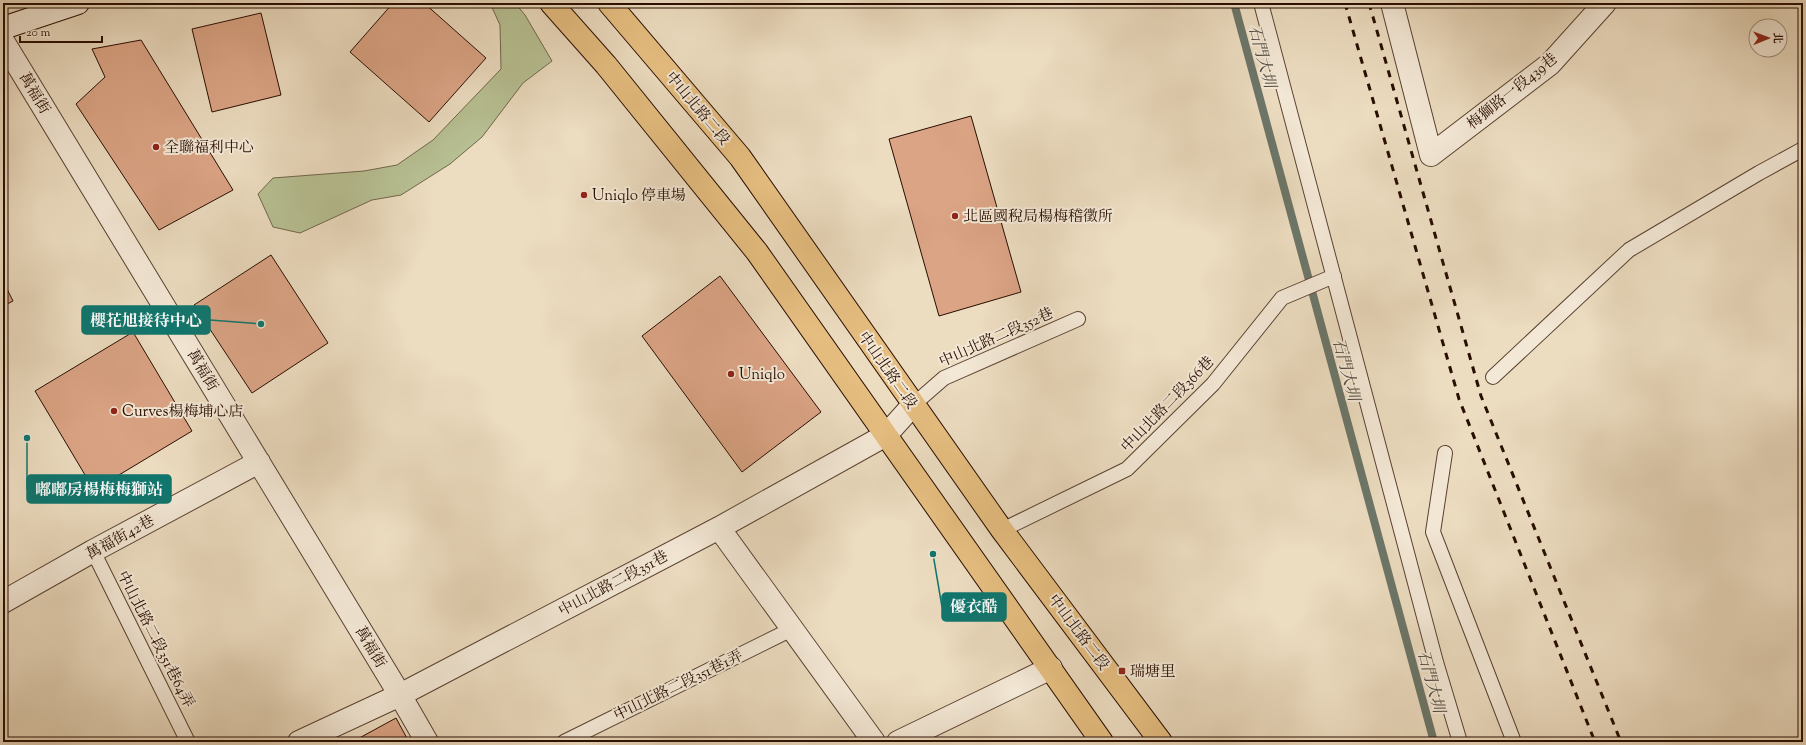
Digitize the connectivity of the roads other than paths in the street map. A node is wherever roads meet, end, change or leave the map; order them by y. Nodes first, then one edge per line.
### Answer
1 (78, 3) edge
2 (551, 3) edge
3 (609, 3) edge
4 (1260, 3) edge
5 (1392, 3) edge
6 (1604, 3) edge
7 (3, 28) edge
8 (3, 40) edge
9 (1803, 149) edge
10 (1328, 279) junction
11 (1078, 319) dead end
12 (1493, 377) dead end
13 (913, 405) junction
14 (886, 435) junction
15 (1446, 453) dead end
16 (259, 462) junction
17 (719, 528) junction
18 (1002, 530) junction
19 (93, 551) junction
20 (3, 602) edge
21 (792, 629) junction
22 (1051, 668) junction
23 (400, 695) junction
24 (188, 742) edge
25 (300, 742) edge
26 (427, 742) edge
27 (564, 742) edge
28 (874, 742) edge
29 (898, 742) edge
30 (1102, 742) edge
31 (1161, 742) edge
32 (1460, 742) edge
33 (1514, 742) edge

1 - 7 street
2 - 14 main road
3 - 13 main road, 中山北路二段
4 - 10 lane
5 - 6 street, 梅獅路一段439巷
8 - 16 street, 萬福街
9 - 12 lane
10 - 18 lane, 中山北路二段366巷
10 - 32 lane
11 - 13 lane, 中山北路二段352巷
13 - 14 street, 中山北路二段351巷
13 - 18 main road, 中山北路二段
14 - 17 street, 中山北路二段351巷
14 - 22 main road
15 - 33 lane
16 - 19 street, 萬福街42巷
16 - 23 street, 萬福街
17 - 21 street
17 - 23 street, 中山北路二段351巷
18 - 31 main road, 中山北路二段
19 - 20 street, 萬福街42巷
19 - 24 lane, 中山北路二段351巷64弄
21 - 27 lane, 中山北路二段351巷1弄
21 - 28 street
22 - 29 street
22 - 30 main road
23 - 25 street, 中山北路二段351巷
23 - 26 street, 萬福街

